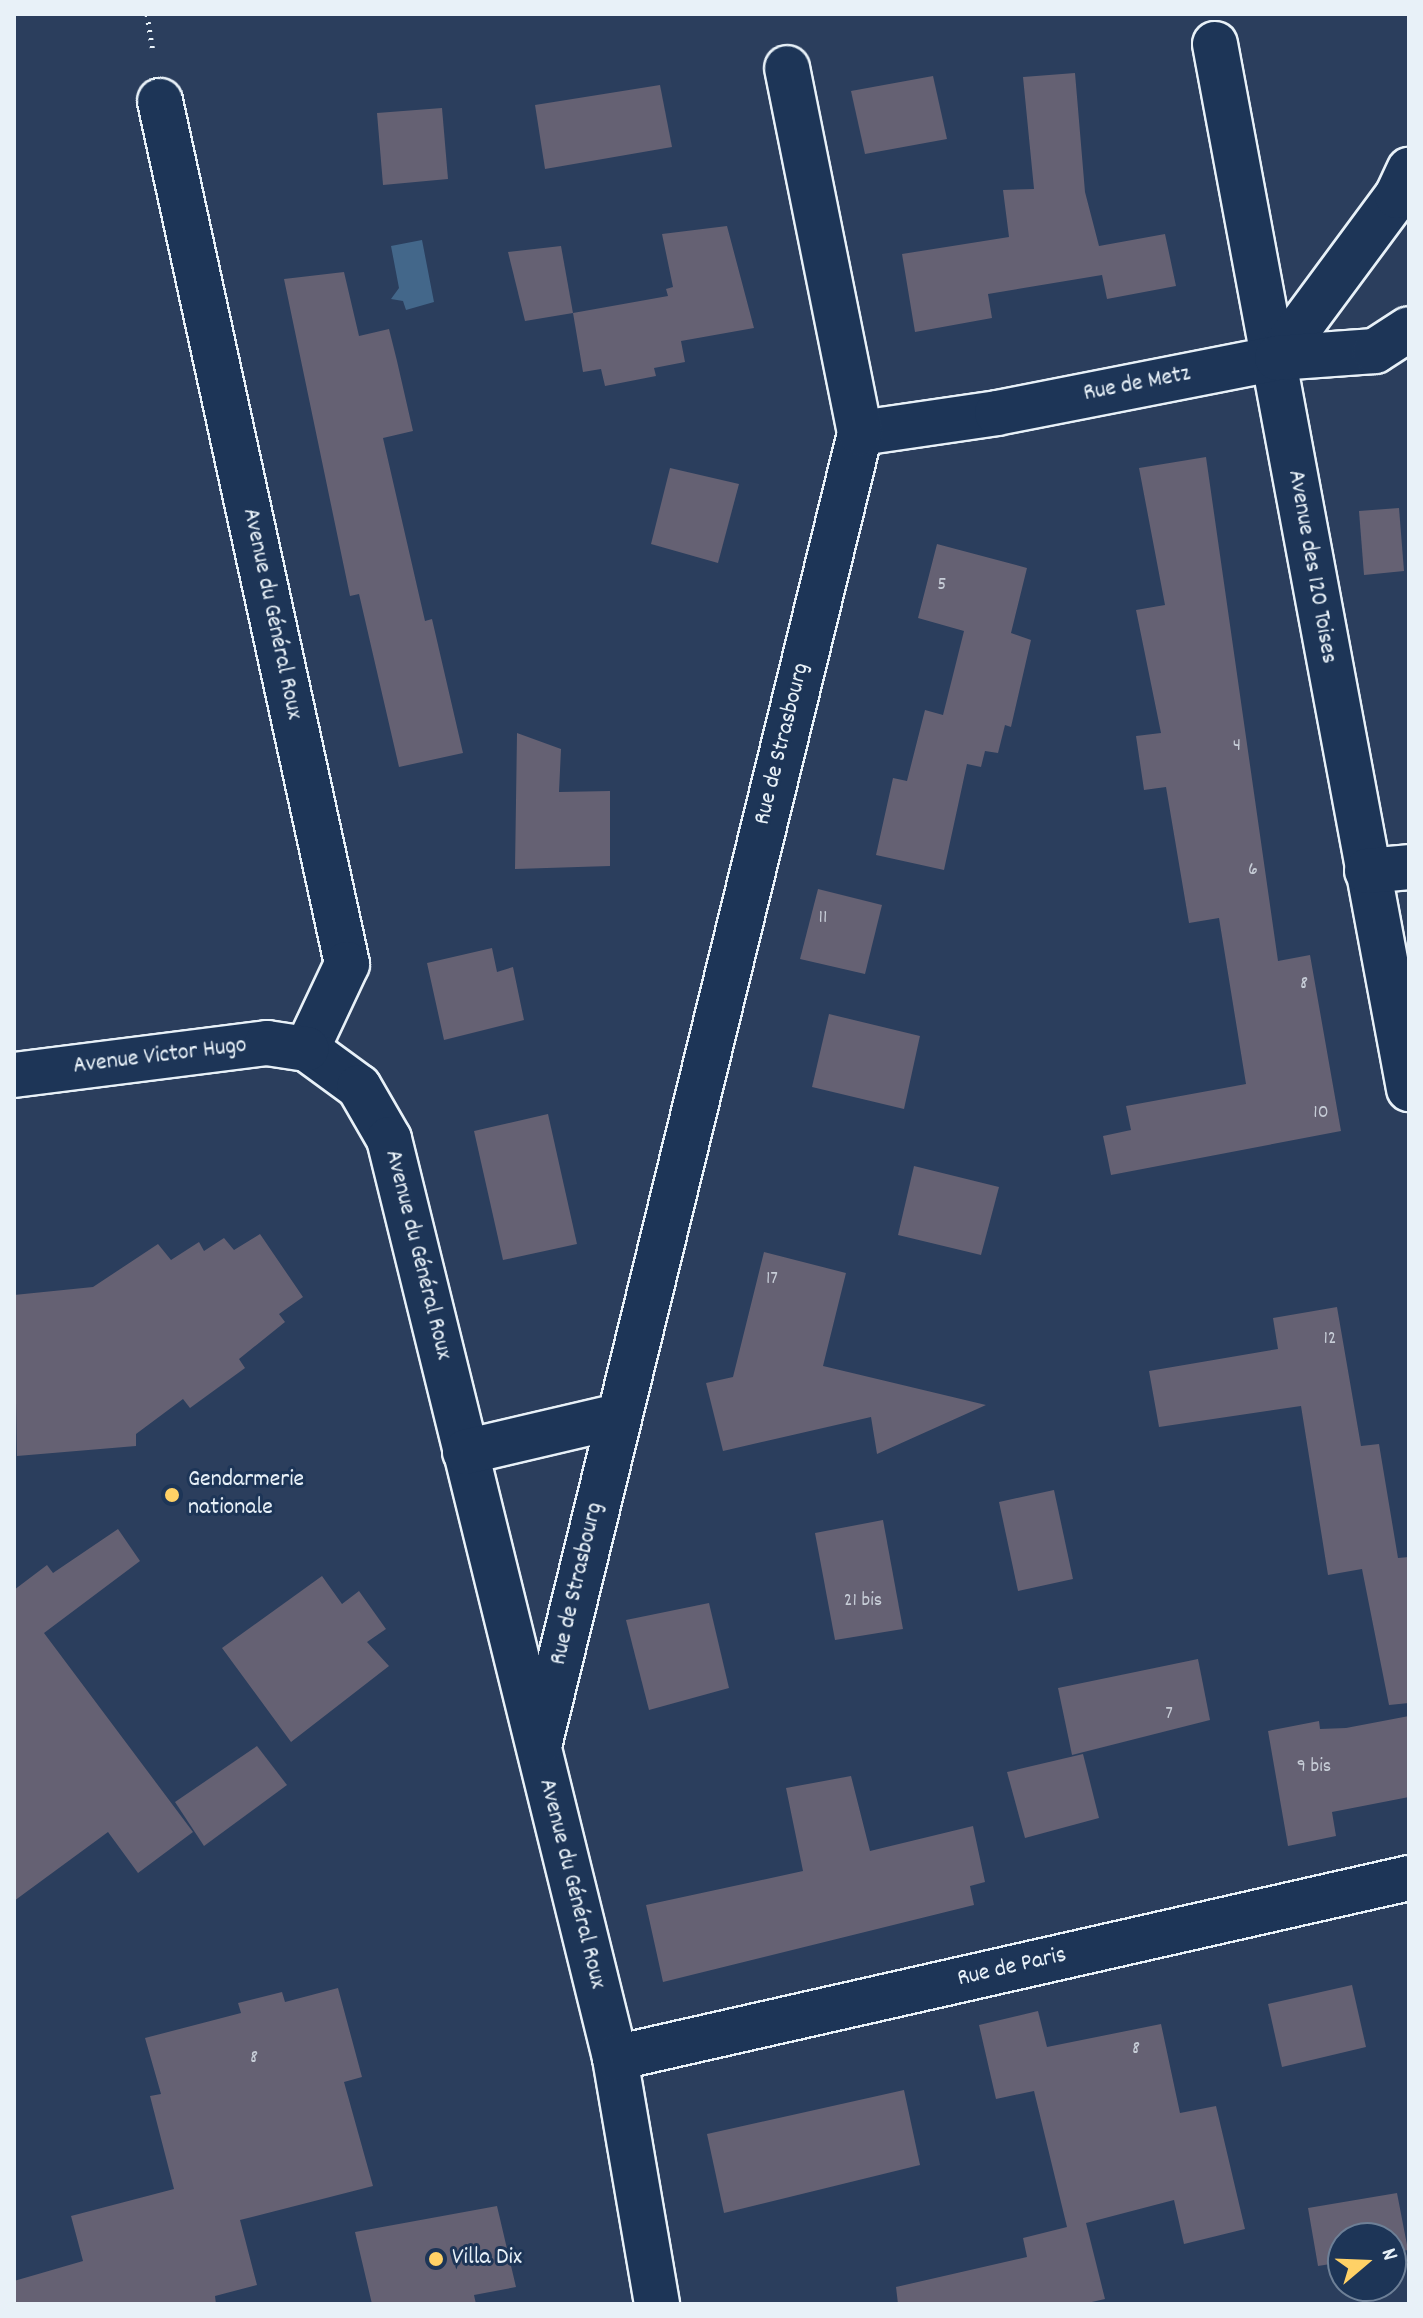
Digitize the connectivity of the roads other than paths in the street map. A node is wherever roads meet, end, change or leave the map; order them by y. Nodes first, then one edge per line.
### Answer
1 (1215, 44) dead end
2 (787, 68) dead end
3 (160, 101) dead end
4 (1409, 170) edge
5 (1409, 329) edge
6 (1277, 358) junction
7 (860, 433) junction
8 (1388, 869) edge
9 (307, 1049) junction
10 (14, 1075) edge
11 (1409, 1089) edge
12 (618, 1416) junction
13 (465, 1452) junction
14 (538, 1752) junction
15 (1409, 1878) edge
16 (615, 2058) junction
17 (657, 2304) edge

1 - 6 street, Avenue des 120 Toises
2 - 7 street, Rue de Strasbourg
3 - 9 street, Avenue du Général Roux
4 - 6 street
5 - 6 street, Rue de Metz
6 - 7 street, Rue de Metz
6 - 8 street, Avenue des 120 Toises
7 - 12 street, Rue de Strasbourg
8 - 11 street, Avenue des 120 Toises
9 - 10 street, Avenue Victor Hugo
9 - 13 street, Avenue du Général Roux
12 - 13 street
12 - 14 street, Rue de Strasbourg
13 - 14 street, Avenue du Général Roux
14 - 16 street, Avenue du Général Roux
15 - 16 street, Rue de Paris
16 - 17 street, Avenue du Général Roux

